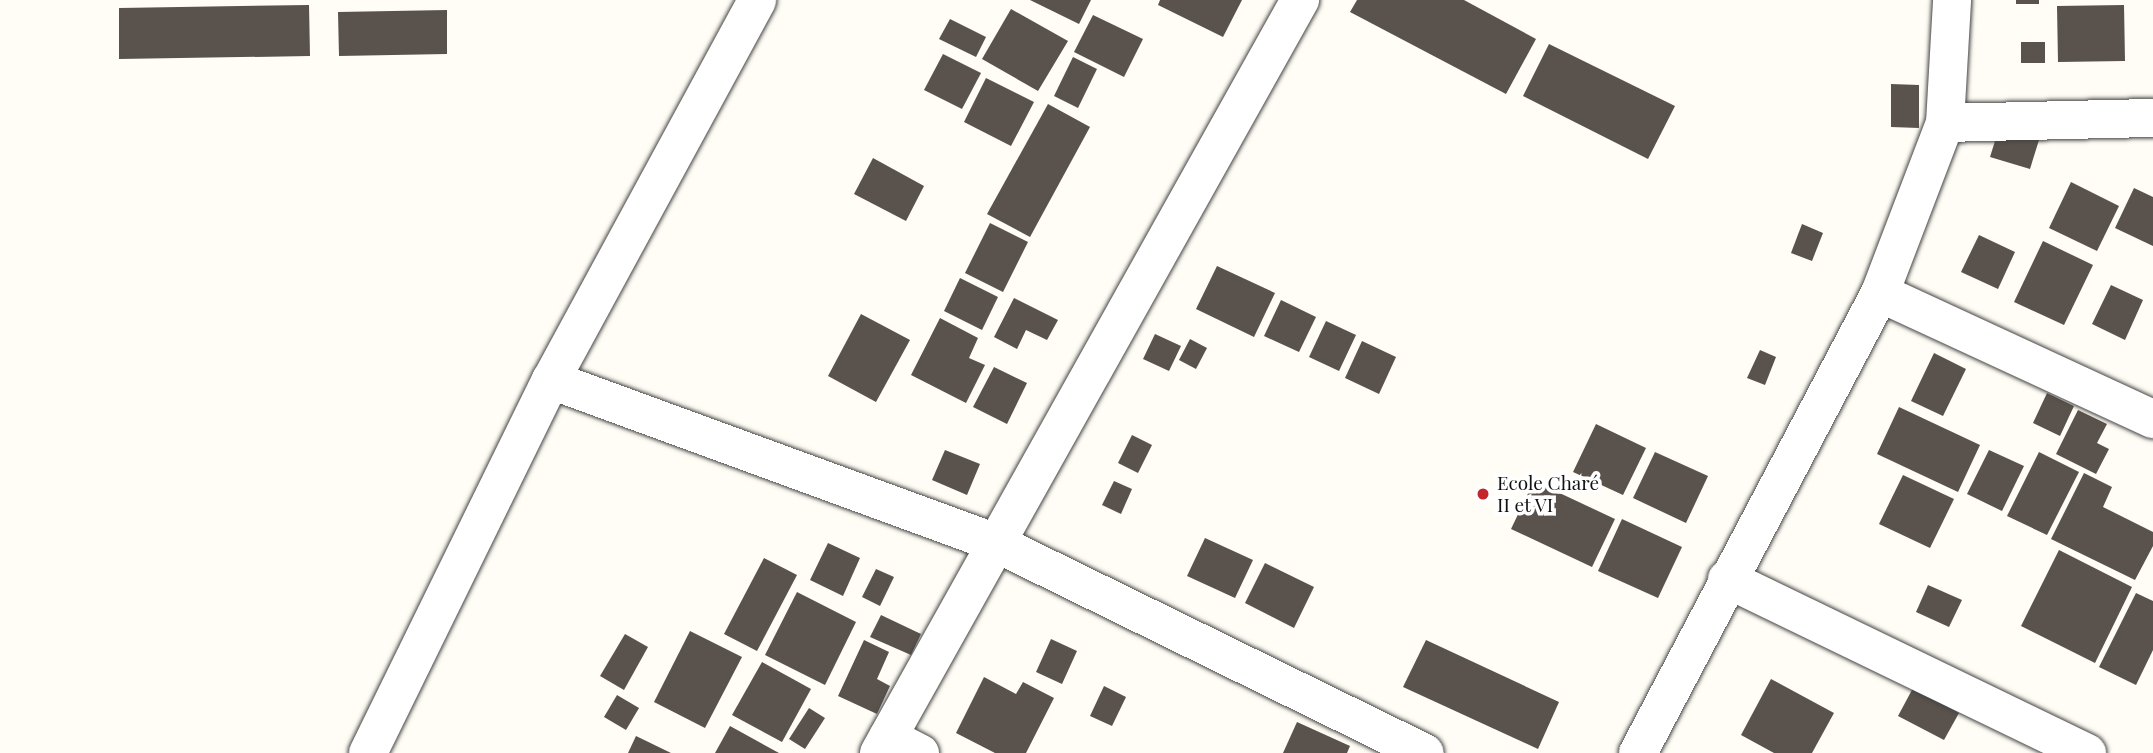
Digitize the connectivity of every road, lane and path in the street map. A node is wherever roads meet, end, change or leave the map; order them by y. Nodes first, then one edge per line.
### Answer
1 (757, 0) edge
2 (1300, 0) edge
3 (1952, 0) edge
4 (2153, 118) edge
5 (1945, 123) junction
6 (1880, 293) junction
7 (551, 380) junction
8 (2153, 419) edge
9 (998, 544) junction
10 (1727, 579) junction
11 (896, 748) edge
12 (368, 753) edge
13 (1425, 753) edge
14 (1638, 753) edge
15 (2087, 753) edge

1 - 7 street
2 - 9 street
3 - 5 street
4 - 5 street
5 - 6 street
6 - 8 street
6 - 10 street
7 - 9 street
7 - 12 street
9 - 11 street
9 - 13 street
10 - 14 street
10 - 15 street

